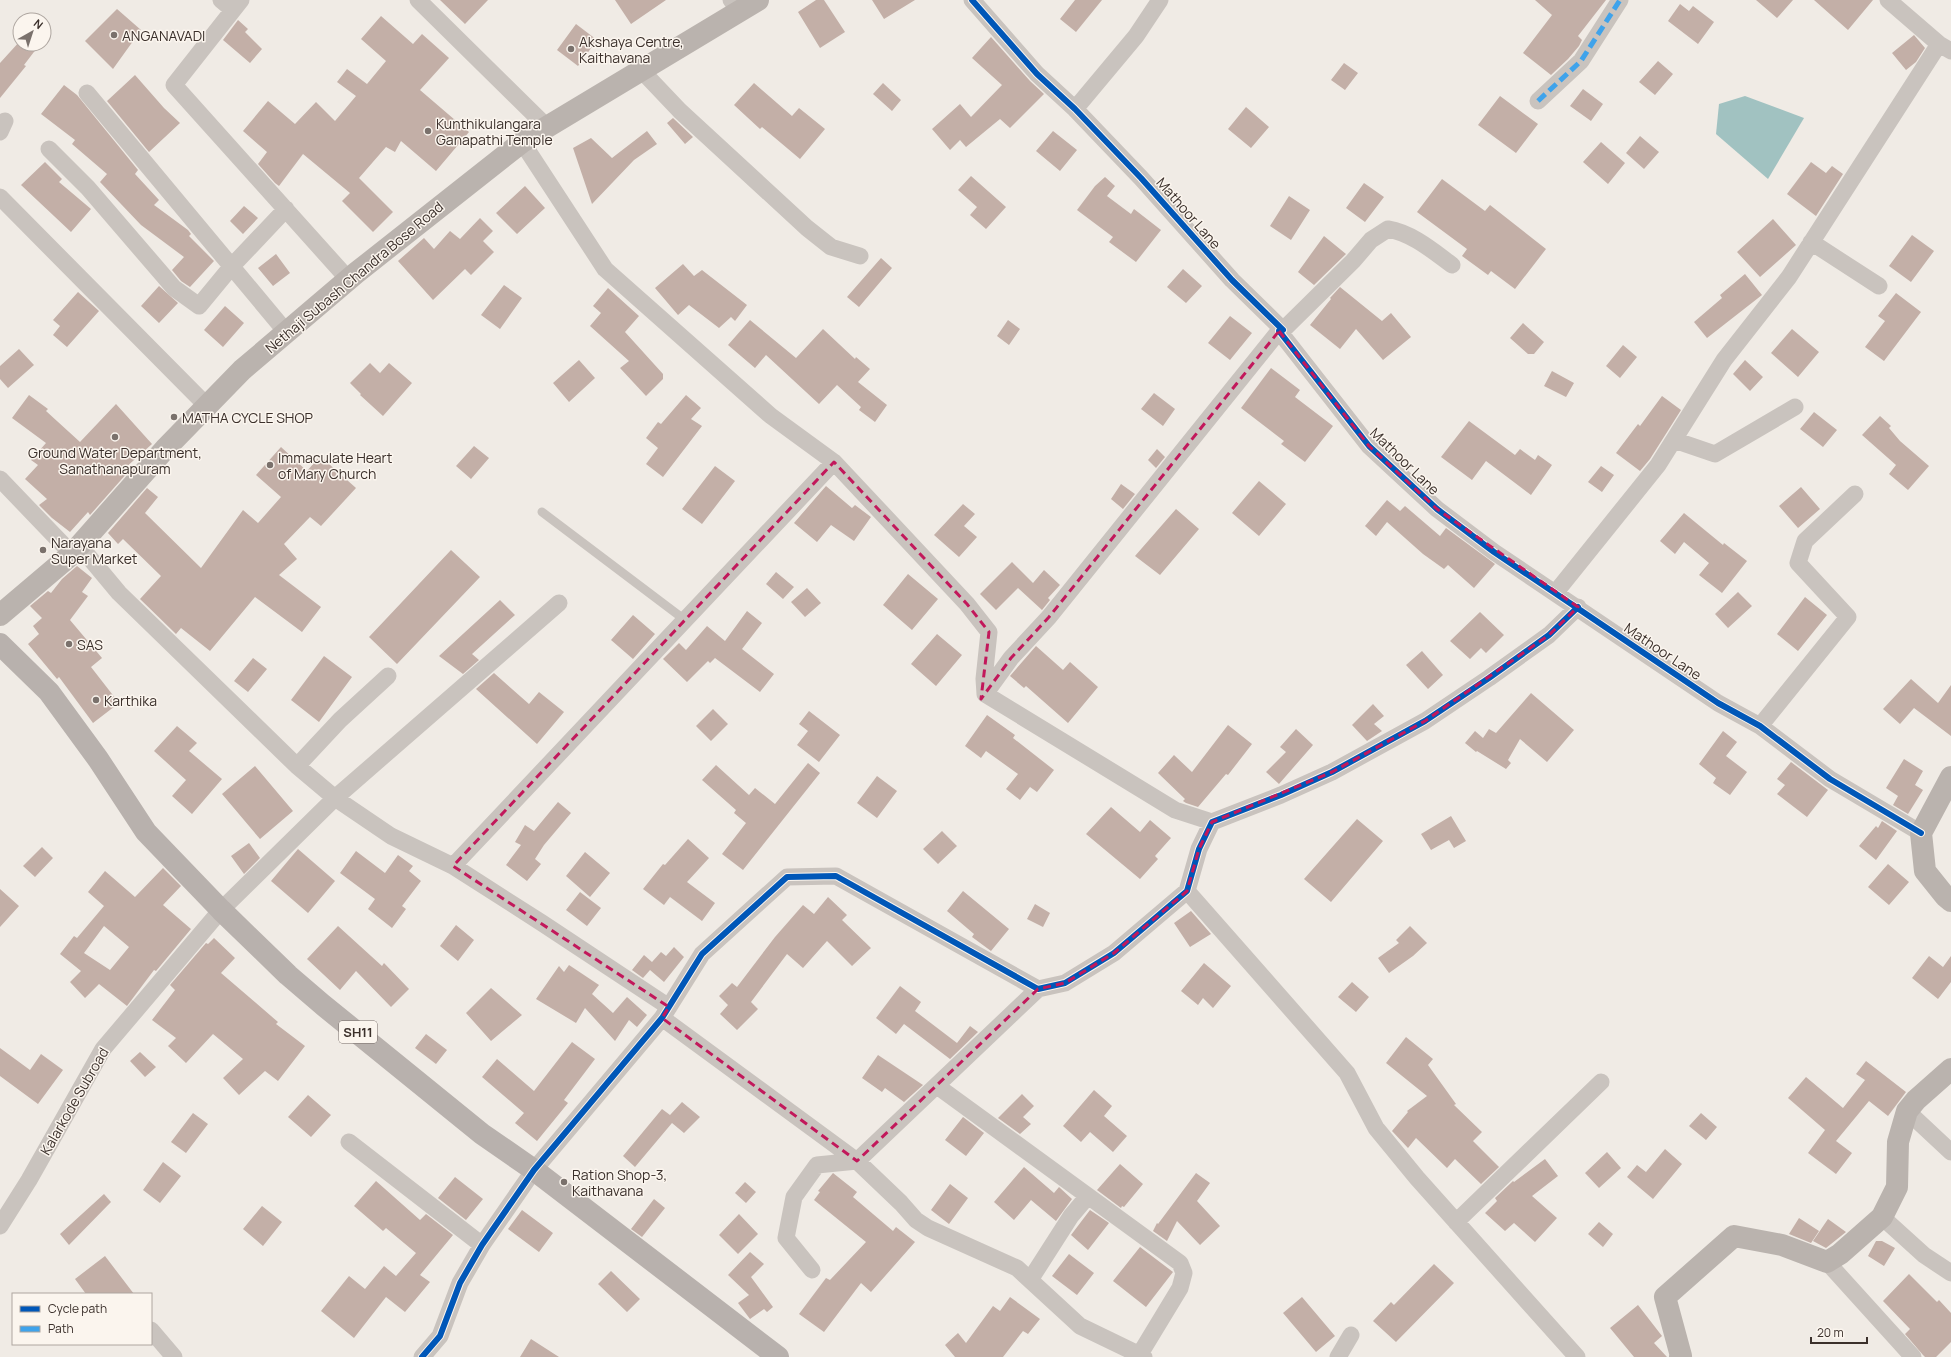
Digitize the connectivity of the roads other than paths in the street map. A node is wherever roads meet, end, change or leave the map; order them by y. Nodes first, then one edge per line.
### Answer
1 (418, 0) edge
2 (972, 0) edge
3 (1160, 0) edge
4 (1620, 0) edge
5 (1888, 0) edge
6 (232, 3) edge
7 (743, 3) edge
8 (1945, 48) edge
9 (642, 71) junction
10 (87, 93) dead end
11 (1538, 101) dead end
12 (1075, 109) junction
13 (547, 126) junction
14 (522, 142) junction
15 (49, 149) dead end
16 (0, 196) edge
17 (286, 210) junction
18 (1811, 242) junction
19 (860, 256) dead end
20 (1452, 265) dead end
21 (232, 266) junction
22 (349, 280) junction
23 (1879, 286) dead end
24 (1281, 330) junction
25 (287, 333) junction
26 (206, 405) junction
27 (1795, 407) dead end
28 (1674, 440) junction
29 (834, 462) junction
30 (0, 479) edge
31 (1855, 494) dead end
32 (542, 512) dead end
33 (76, 549) junction
34 (1556, 592) junction
35 (559, 603) dead end
36 (1578, 607) junction
37 (0, 615) edge
38 (686, 620) junction
39 (0, 644) edge
40 (388, 676) dead end
41 (985, 694) junction
42 (1760, 726) junction
43 (297, 766) junction
44 (1951, 777) edge
45 (335, 798) junction
46 (1212, 822) junction
47 (1921, 832) junction
48 (452, 866) junction
49 (1187, 891) junction
50 (1951, 900) edge
51 (221, 910) junction
52 (1038, 989) junction
53 (666, 1013) junction
54 (1951, 1069) edge
55 (1601, 1082) dead end
56 (937, 1086) junction
57 (1907, 1111) junction
58 (349, 1142) dead end
59 (1951, 1152) edge
60 (857, 1161) junction
61 (534, 1170) junction
62 (1088, 1196) junction
63 (1882, 1217) junction
64 (1456, 1222) junction
65 (0, 1226) edge
66 (482, 1245) junction
67 (1827, 1262) junction
68 (812, 1270) dead end
69 (1951, 1273) edge
70 (1030, 1280) junction
71 (152, 1331) edge
72 (1351, 1335) dead end
73 (1142, 1355) edge
74 (174, 1357) edge
75 (422, 1357) edge
76 (778, 1357) edge
77 (1338, 1357) edge
78 (1577, 1357) edge
79 (1680, 1357) edge
80 (1913, 1357) edge

1 - 13 street
2 - 12 street, Mathoor Lane
3 - 12 street
4 - 11 street
5 - 8 street
6 - 17 street
7 - 9 main road, Nethaji Subash Chandra Bose Road
8 - 18 street
9 - 13 main road, Nethaji Subash Chandra Bose Road
9 - 19 street
10 - 21 street
12 - 24 street, Mathoor Lane
13 - 14 main road, Nethaji Subash Chandra Bose Road
14 - 22 main road, Nethaji Subash Chandra Bose Road
14 - 29 street
15 - 21 street
16 - 26 street
17 - 21 street
17 - 22 street
18 - 23 street
18 - 28 street
20 - 24 street
21 - 25 street
22 - 25 main road, Nethaji Subash Chandra Bose Road
24 - 34 street, Mathoor Lane
24 - 41 street
25 - 26 main road, Nethaji Subash Chandra Bose Road
26 - 33 main road, Nethaji Subash Chandra Bose Road
27 - 28 street
28 - 34 street
29 - 38 street
29 - 41 street
30 - 33 street
31 - 42 street
32 - 38 lane
33 - 37 main road, Nethaji Subash Chandra Bose Road
33 - 43 street
34 - 36 street, Mathoor Lane
35 - 45 street, Kalarkode Subroad
36 - 42 street, Mathoor Lane
36 - 46 street
38 - 48 street
39 - 51 main road, SH11
40 - 43 street
41 - 46 street
42 - 47 street, Mathoor Lane
43 - 45 street
44 - 47 main road
45 - 48 street
45 - 51 street, Kalarkode Subroad
46 - 49 street
47 - 50 main road
48 - 53 street
49 - 52 street
49 - 64 street
51 - 61 main road, SH11
51 - 65 street, Kalarkode Subroad
52 - 53 street
52 - 56 street
53 - 60 street
53 - 61 street
54 - 57 main road
55 - 64 street
56 - 60 street
56 - 62 street
57 - 59 street
57 - 63 main road
58 - 66 street
60 - 68 street
60 - 70 street
61 - 66 street
61 - 76 main road, SH11
62 - 70 street
62 - 73 street
63 - 67 main road
63 - 69 street
64 - 78 street
66 - 75 street
67 - 79 main road
67 - 80 street
70 - 73 street
71 - 74 street
72 - 77 street

